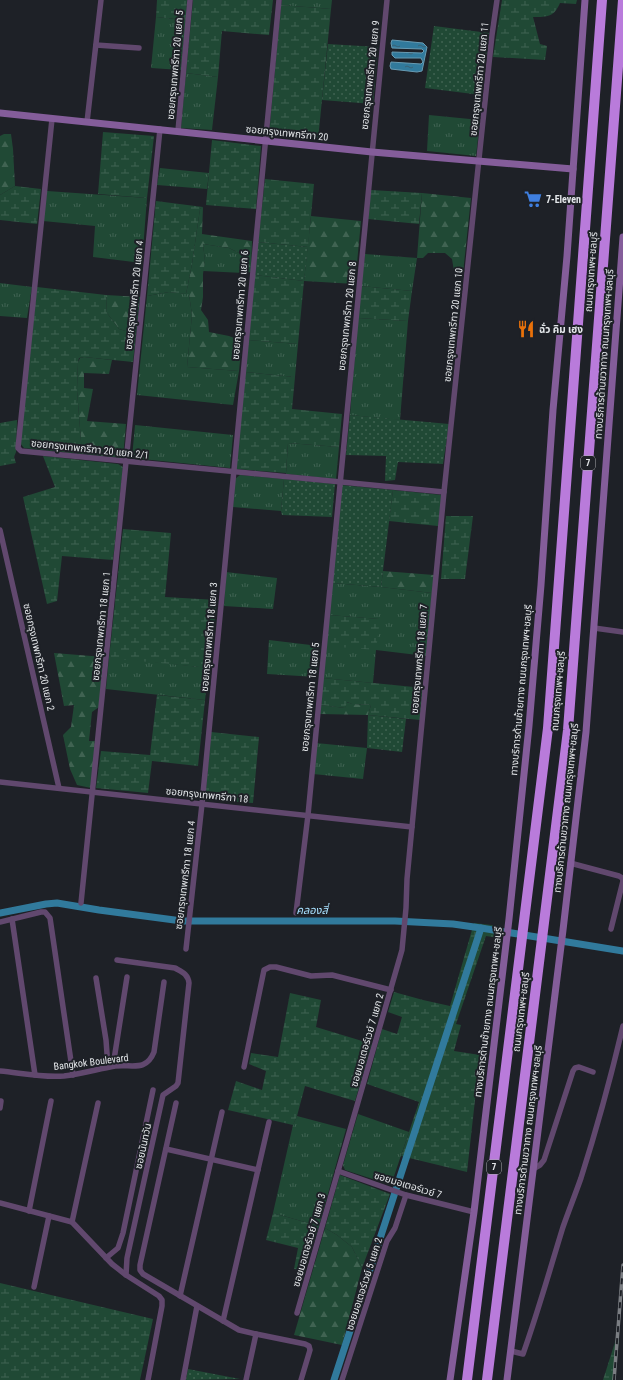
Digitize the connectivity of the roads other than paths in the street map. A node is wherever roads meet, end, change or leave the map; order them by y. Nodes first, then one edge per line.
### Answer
1 (101, 0) edge
2 (190, 0) edge
3 (279, 0) edge
4 (387, 0) edge
5 (497, 0) edge
6 (585, 0) edge
7 (602, 0) edge
8 (623, 0) edge
9 (96, 45) junction
10 (139, 48) dead end
11 (0, 114) edge
12 (52, 119) junction
13 (87, 122) junction
14 (160, 129) junction
15 (178, 131) junction
16 (265, 141) junction
17 (372, 152) junction
18 (479, 160) junction
19 (573, 169) junction
20 (623, 237) edge
21 (126, 462) junction
22 (234, 472) junction
23 (340, 482) junction
24 (444, 492) junction
25 (0, 530) edge
26 (594, 628) junction
27 (623, 632) edge
28 (0, 782) edge
29 (59, 788) junction
30 (93, 792) junction
31 (202, 804) junction
32 (308, 815) junction
33 (412, 827) junction
34 (570, 863) junction
35 (623, 880) edge
36 (81, 902) dead end
37 (296, 913) dead end
38 (405, 913) joint
39 (12, 919) junction
40 (0, 922) edge
41 (611, 930) dead end
42 (186, 949) dead end
43 (116, 960) dead end
44 (127, 977) dead end
45 (96, 978) dead end
46 (164, 982) dead end
47 (391, 990) junction
48 (623, 1026) edge
49 (110, 1067) junction
50 (244, 1067) dead end
51 (0, 1072) edge
52 (593, 1072) dead end
53 (35, 1075) junction
54 (73, 1075) junction
55 (153, 1090) dead end
56 (1, 1101) dead end
57 (51, 1101) dead end
58 (98, 1103) dead end
59 (176, 1103) dead end
60 (0, 1108) edge
61 (222, 1112) dead end
62 (269, 1122) dead end
63 (166, 1149) junction
64 (211, 1159) junction
65 (533, 1169) junction
66 (258, 1170) junction
67 (338, 1171) junction
68 (404, 1194) junction
69 (0, 1204) edge
70 (28, 1210) junction
71 (474, 1212) junction
72 (49, 1216) junction
73 (72, 1222) junction
74 (106, 1258) junction
75 (126, 1275) junction
76 (34, 1287) dead end
77 (180, 1296) junction
78 (197, 1306) junction
79 (297, 1313) dead end
80 (223, 1321) junction
81 (256, 1334) junction
82 (511, 1352) junction
83 (148, 1380) edge
84 (183, 1380) edge
85 (246, 1380) edge
86 (301, 1380) edge
87 (342, 1380) edge
88 (450, 1380) edge
89 (467, 1380) edge
90 (487, 1380) edge
91 (507, 1380) edge

1 - 9 street
2 - 15 street, ซอยกรุงเทพกรีฑา 20 แยก 5
3 - 16 street, ซอยกรุงเทพกรีฑา 20 แยก 6
4 - 17 street, ซอยกรุงเทพกรีฑา 20 แยก 9
5 - 18 street, ซอยกรุงเทพกรีฑา 20 แยก 11
6 - 19 main road, ทางบริการด้านซ้ายทาง ถนนกรุงเทพฯ-ชลบุรี
7 - 89 highway, ถนนกรุงเทพฯ-ชลบุรี / 7
8 - 90 highway, ถนนกรุงเทพฯ-ชลบุรี / 7
9 - 10 street
9 - 13 street
11 - 12 main road, ซอยกรุงเทพกรีฑา 20
12 - 13 main road, ซอยกรุงเทพกรีฑา 20
12 - 21 street, ซอยกรุงเทพกรีฑา 20 แยก 2/1
13 - 14 main road, ซอยกรุงเทพกรีฑา 20
14 - 15 main road, ซอยกรุงเทพกรีฑา 20
14 - 21 street, ซอยกรุงเทพกรีฑา 20 แยก 4
15 - 16 main road, ซอยกรุงเทพกรีฑา 20
16 - 17 main road, ซอยกรุงเทพกรีฑา 20
16 - 22 street, ซอยกรุงเทพกรีฑา 20 แยก 6
17 - 18 main road, ซอยกรุงเทพกรีฑา 20
17 - 23 street, ซอยกรุงเทพกรีฑา 20 แยก 8
18 - 19 main road, ซอยกรุงเทพกรีฑา 20
18 - 24 street, ซอยกรุงเทพกรีฑา 20 แยก 10
19 - 71 main road, ทางบริการด้านซ้ายทาง ถนนกรุงเทพฯ-ชลบุรี
20 - 26 main road, ทางบริการด้านขวาทาง ถนนกรุงเทพฯ-ชลบุรี
21 - 22 street, ซอยกรุงเทพกรีฑา 20 แยก 2/1
21 - 30 street, ซอยกรุงเทพกรีฑา 18 แยก 1
22 - 23 street, ซอยกรุงเทพกรีฑา 20 แยก 2/1
22 - 31 street, ซอยกรุงเทพกรีฑา 18 แยก 3
23 - 24 street, ซอยกรุงเทพกรีฑา 20 แยก 2/1
23 - 32 street, ซอยกรุงเทพกรีฑา 18 แยก 5
24 - 33 street, ซอยกรุงเทพกรีฑา 18 แยก 7
25 - 29 street, ซอยกรุงเทพกรีฑา 20 แยก 2
26 - 27 street
26 - 34 main road, ทางบริการด้านขวาทาง ถนนกรุงเทพฯ-ชลบุรี
28 - 29 street, ซอยกรุงเทพกรีฑา 18
29 - 30 street, ซอยกรุงเทพกรีฑา 18
30 - 31 street, ซอยกรุงเทพกรีฑา 18
30 - 36 street, ซอยกรุงเทพกรีฑา 18 แยก 1
31 - 32 street, ซอยกรุงเทพกรีฑา 18
31 - 42 street, ซอยกรุงเทพกรีฑา 18 แยก 4
32 - 33 street, ซอยกรุงเทพกรีฑา 18
32 - 37 street, ซอยกรุงเทพกรีฑา 18 แยก 5
33 - 38 street, ซอยกรุงเทพกรีฑา 18 แยก 7
34 - 35 street
34 - 65 main road, ทางบริการด้านขวาทาง ถนนกรุงเทพฯ-ชลบุรี
35 - 41 street
38 - 47 street, ซอยมอเตอร์เวย์ 7 แยก 2
39 - 40 street
39 - 53 street
39 - 54 street
43 - 75 street, ซอยนันทวัน
44 - 49 street
45 - 49 street
46 - 49 street, Bangkok Boulevard
47 - 50 street
47 - 67 street, ซอยมอเตอร์เวย์ 7 แยก 2
48 - 82 street
49 - 54 street, Bangkok Boulevard
51 - 53 street, Bangkok Boulevard
52 - 65 street
53 - 54 street, Bangkok Boulevard
55 - 74 street
56 - 60 street
57 - 70 street
58 - 73 street
59 - 63 street
61 - 64 street
62 - 66 street
63 - 64 street
63 - 77 street
64 - 66 street
64 - 77 street
65 - 82 main road, ทางบริการด้านขวาทาง ถนนกรุงเทพฯ-ชลบุรี
66 - 80 street
67 - 68 street, ซอยมอเตอร์เวย์ 7
67 - 79 street, ซอยมอเตอร์เวย์ 7 แยก 3
68 - 71 street, ซอยมอเตอร์เวย์ 7
68 - 87 street, ซอยมอเตอร์เวย์ 5 แยก 2
69 - 70 street
70 - 72 street
71 - 88 main road, ทางบริการด้านซ้ายทาง ถนนกรุงเทพฯ-ชลบุรี
72 - 73 street
72 - 76 street
73 - 74 street
74 - 75 street
75 - 83 street
77 - 78 street
78 - 80 street
78 - 84 street
80 - 81 street
81 - 85 street
81 - 86 street
82 - 91 main road, ทางบริการด้านขวาทาง ถนนกรุงเทพฯ-ชลบุรี

